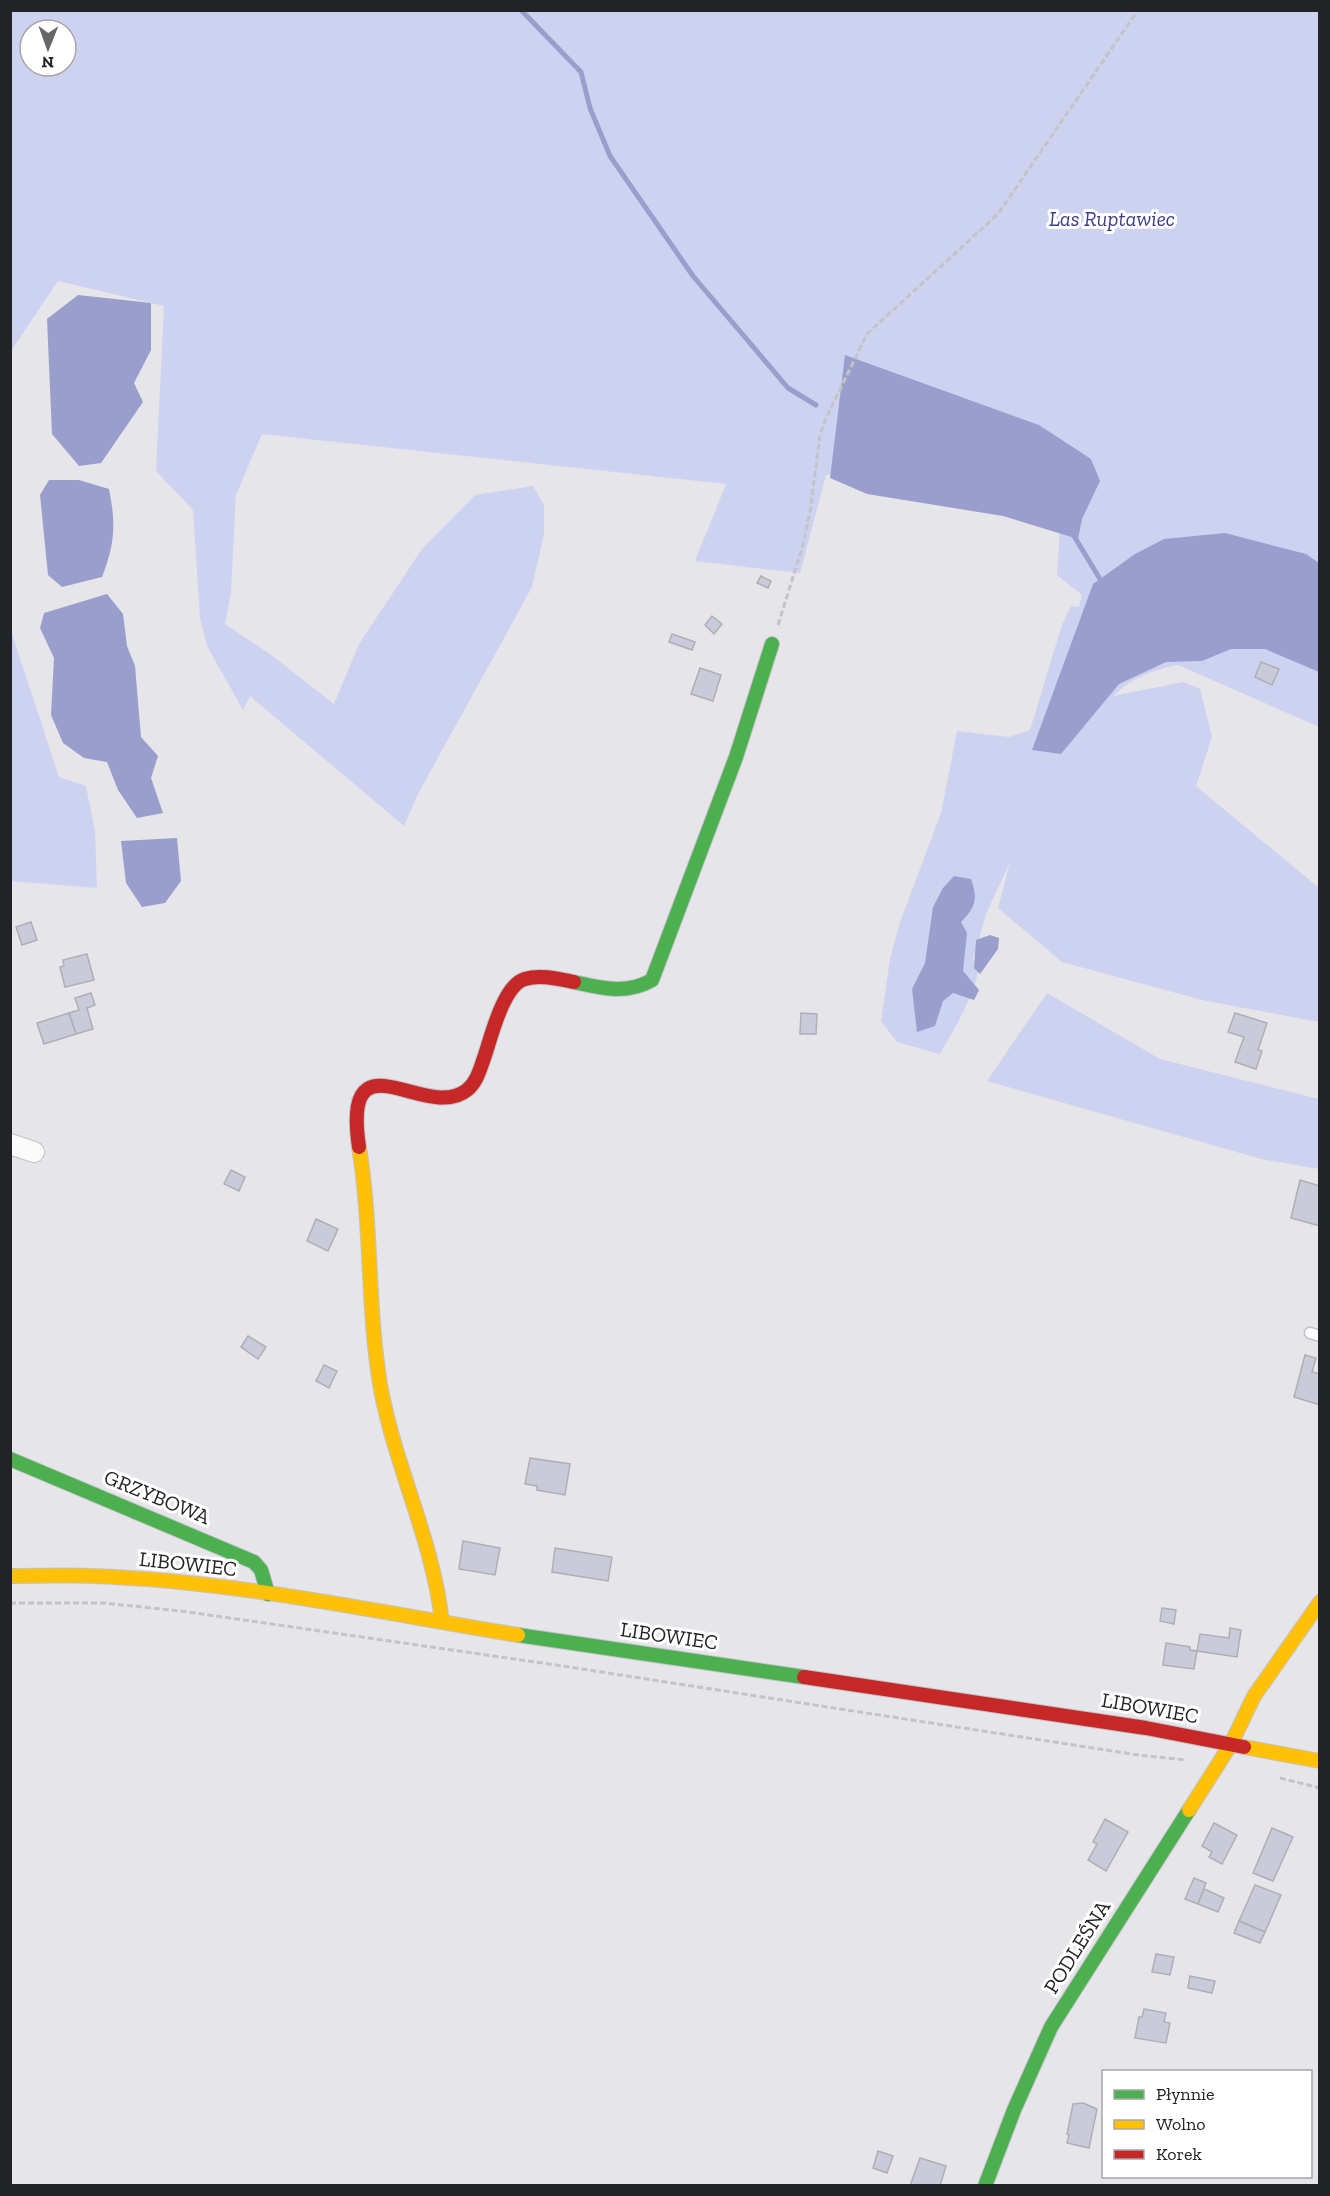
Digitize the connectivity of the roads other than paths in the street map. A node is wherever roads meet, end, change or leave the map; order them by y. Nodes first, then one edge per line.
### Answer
1 (772, 644) road end
2 (10, 1144) edge
3 (34, 1152) dead end
4 (10, 1460) edge
5 (10, 1576) edge
6 (268, 1594) junction
7 (1320, 1602) edge
8 (442, 1622) junction
9 (1231, 1744) junction
10 (1320, 1761) edge
11 (985, 2186) edge

1 - 8 street
2 - 3 street
4 - 6 street, GRZYBOWA
5 - 6 street, LIBOWIEC
6 - 8 street, LIBOWIEC
7 - 9 street, PODLEŚNA
8 - 9 street, LIBOWIEC
9 - 10 street, LIBOWIEC
9 - 11 street, PODLEŚNA

